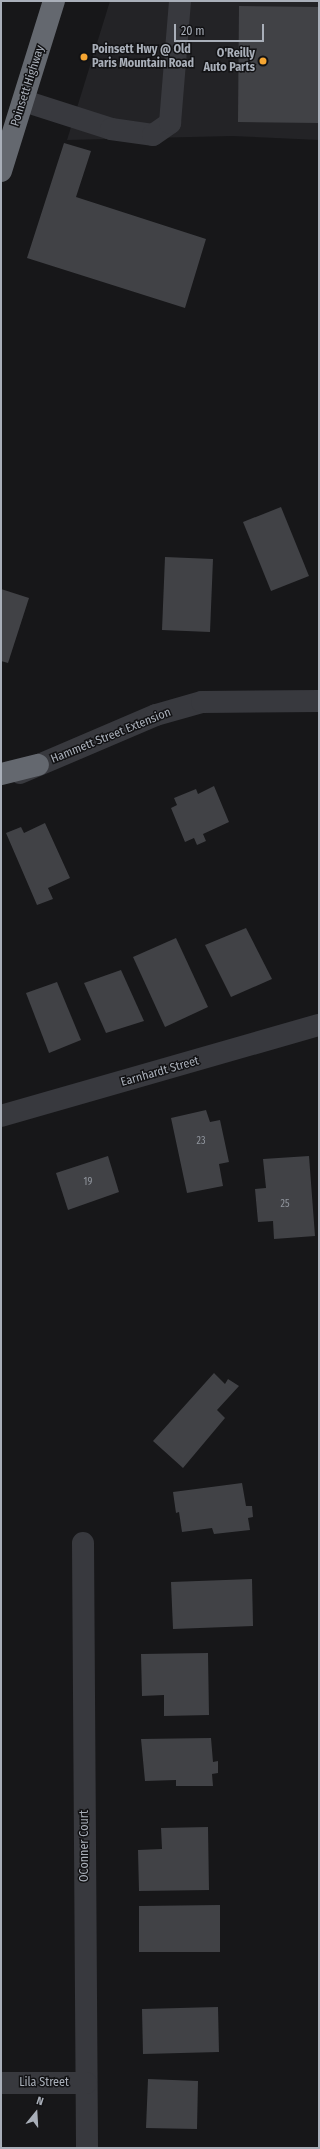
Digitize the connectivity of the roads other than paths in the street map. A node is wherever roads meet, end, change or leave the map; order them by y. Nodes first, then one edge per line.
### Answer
1 (54, 1) edge
2 (180, 1) edge
3 (24, 101) junction
4 (1, 171) edge
5 (319, 701) edge
6 (38, 765) junction
7 (1, 774) edge
8 (1, 782) edge
9 (319, 1025) edge
10 (1, 1116) edge
11 (83, 1544) dead end
12 (86, 2083) junction
13 (1, 2084) edge
14 (87, 2148) edge

1 - 3 highway, Poinsett Highway
2 - 3 street
3 - 4 highway, Poinsett Highway
5 - 6 street, Hammett Street Extension
6 - 7 highway
6 - 8 street, Hammett Street Extension
9 - 10 street, Earnhardt Street
11 - 12 street, OConner Court
12 - 13 street, Lila Street
12 - 14 street, OConner Court

